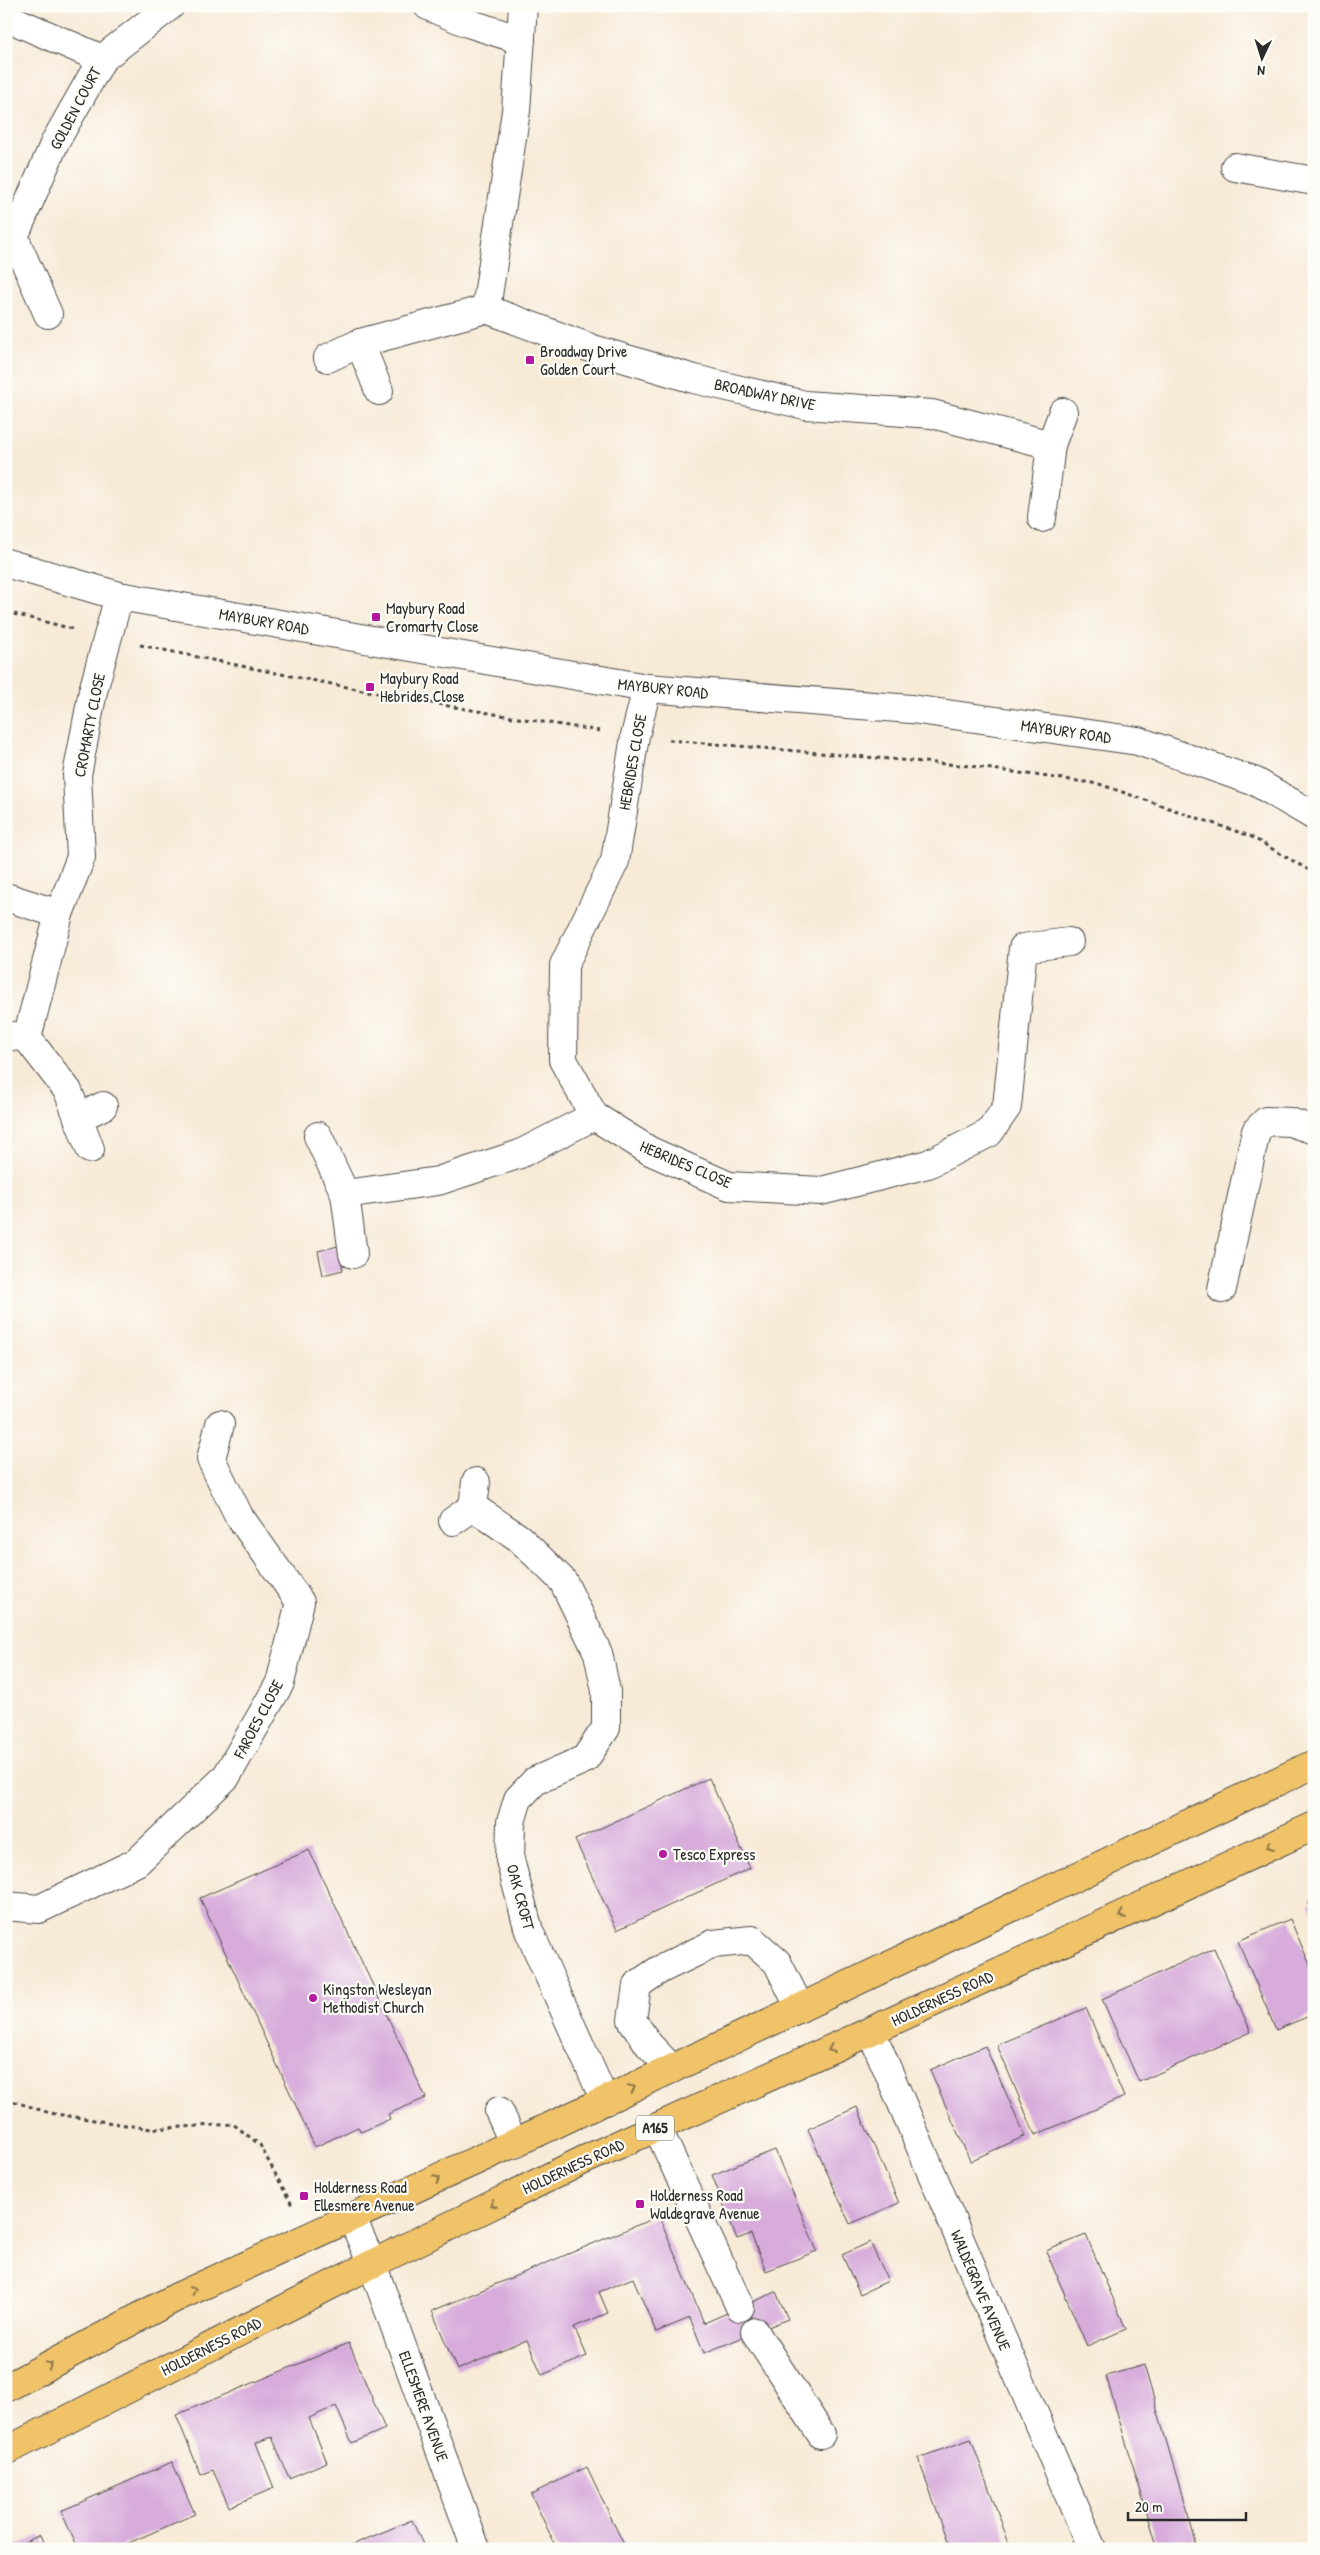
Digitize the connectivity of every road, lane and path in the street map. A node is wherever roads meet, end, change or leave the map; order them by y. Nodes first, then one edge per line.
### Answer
1 (170, 6) edge
2 (428, 6) edge
3 (523, 6) edge
4 (6, 17) edge
5 (520, 40) junction
6 (102, 59) junction
7 (1235, 167) dead end
8 (1314, 181) edge
9 (10, 238) edge
10 (486, 309) junction
11 (48, 314) dead end
12 (360, 343) junction
13 (328, 358) dead end
14 (379, 391) dead end
15 (1063, 412) dead end
16 (1051, 445) junction
17 (1042, 518) dead end
18 (6, 564) edge
19 (119, 596) junction
20 (647, 688) junction
21 (1314, 816) edge
22 (6, 897) edge
23 (59, 914) junction
24 (1069, 942) dead end
25 (16, 1037) edge
26 (104, 1106) dead end
27 (594, 1116) junction
28 (78, 1118) junction
29 (1314, 1130) edge
30 (318, 1136) dead end
31 (90, 1150) dead end
32 (345, 1194) junction
33 (353, 1254) dead end
34 (1222, 1289) dead end
35 (220, 1424) dead end
36 (467, 1503) dead end
37 (1314, 1764) edge
38 (1314, 1826) edge
39 (6, 1906) edge
40 (800, 2008) junction
41 (871, 2031) junction
42 (672, 2069) junction
43 (6, 2099) edge
44 (605, 2101) junction
45 (499, 2111) dead end
46 (657, 2127) junction
47 (514, 2144) junction
48 (352, 2218) junction
49 (309, 2237) junction
50 (372, 2264) junction
51 (740, 2308) dead end
52 (755, 2332) dead end
53 (6, 2388) edge
54 (821, 2434) dead end
55 (6, 2451) edge
56 (476, 2549) edge
57 (1092, 2549) edge

1 - 6 street, GOLDEN COURT
2 - 5 street
3 - 5 street
4 - 6 street
5 - 10 street
6 - 9 street, GOLDEN COURT
7 - 8 street
9 - 11 street, GOLDEN COURT
10 - 12 street
10 - 16 street, BROADWAY DRIVE
12 - 13 street
12 - 14 street
15 - 16 street
16 - 17 street
18 - 19 street, MAYBURY ROAD
19 - 20 street, MAYBURY ROAD
19 - 23 street, CROMARTY CLOSE
20 - 21 street, MAYBURY ROAD
20 - 27 street, HEBRIDES CLOSE
22 - 23 street
23 - 25 street, CROMARTY CLOSE
24 - 27 street, HEBRIDES CLOSE
25 - 28 street, CROMARTY CLOSE
26 - 28 street
27 - 32 street
28 - 31 street, CROMARTY CLOSE
29 - 34 street
30 - 32 street
32 - 33 street
35 - 39 street, FAROES CLOSE
36 - 44 street, OAK CROFT
37 - 40 highway
38 -> 41 highway, HOLDERNESS ROAD / A165
40 - 42 highway
40 - 42 street
41 -> 46 highway, HOLDERNESS ROAD / A165
41 - 57 street, WALDEGRAVE AVENUE
44 -> 42 highway
43 - 49 path
44 - 47 highway
45 - 47 street
46 -> 50 highway, HOLDERNESS ROAD / A165
46 - 51 street
48 -> 47 highway
48 - 49 highway
48 - 50 street, ELLESMERE AVENUE
53 -> 49 highway
50 - 55 highway, HOLDERNESS ROAD / A165
50 - 56 street, ELLESMERE AVENUE
52 - 54 street

